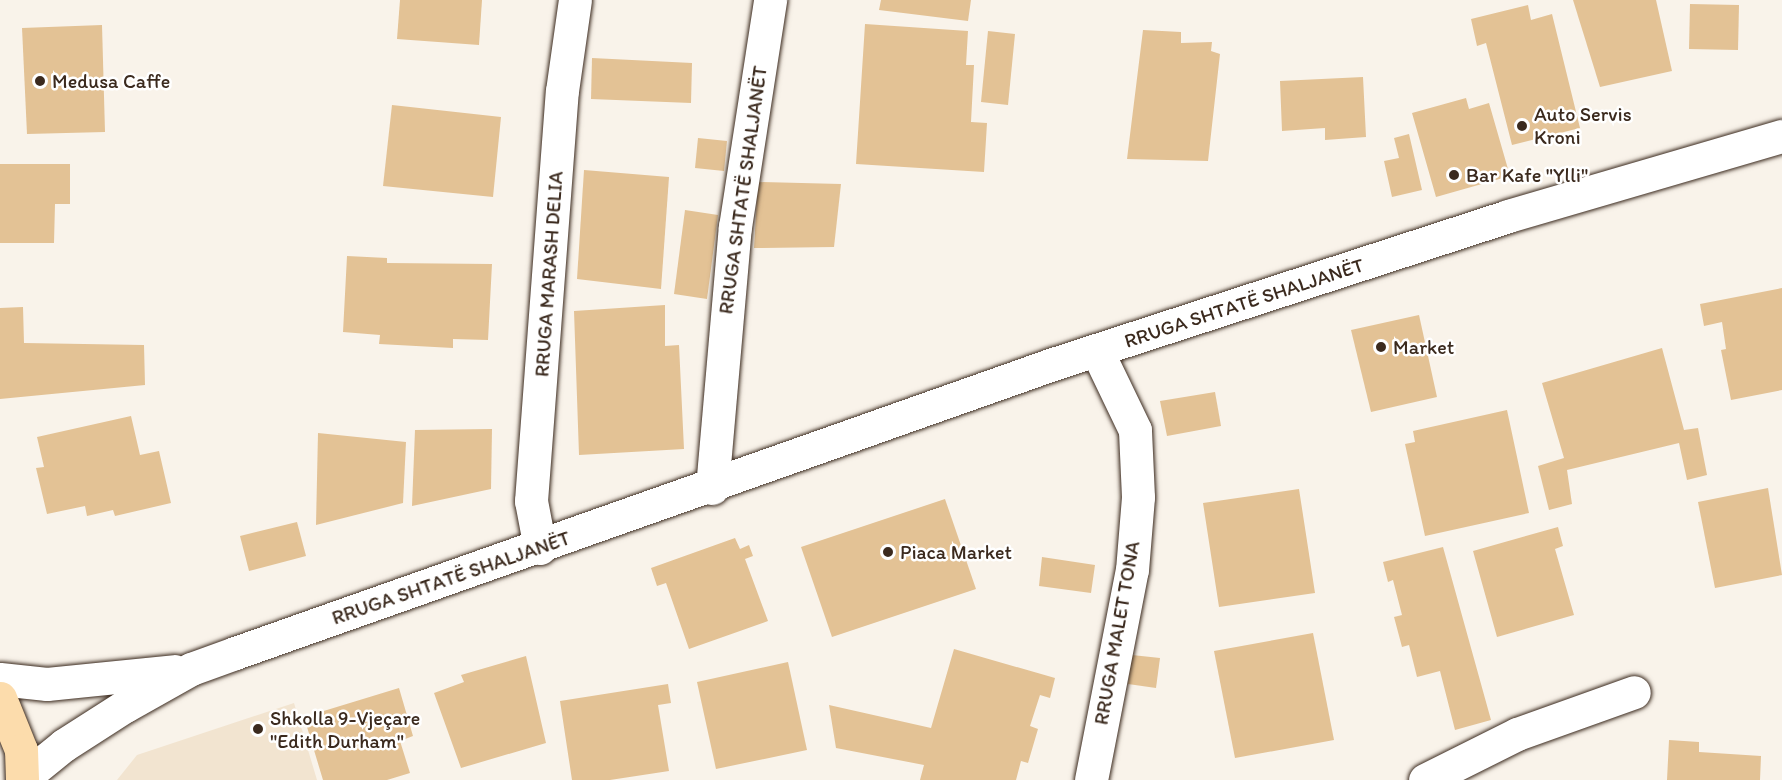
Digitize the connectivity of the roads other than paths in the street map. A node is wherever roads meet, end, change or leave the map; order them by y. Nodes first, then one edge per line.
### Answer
1 (575, 0) edge
2 (770, 0) edge
3 (1782, 136) edge
4 (1097, 351) junction
5 (712, 488) junction
6 (540, 548) junction
7 (191, 669) junction
8 (0, 679) edge
9 (1634, 692) dead end
10 (0, 698) edge
11 (22, 780) edge
12 (1091, 780) edge
13 (1425, 780) edge

1 - 6 main road, RRUGA MARASH DELIA
2 - 5 main road, RRUGA SHTATË SHALJANËT
3 - 4 main road, RRUGA SHTATË SHALJANËT
4 - 5 main road, RRUGA SHTATË SHALJANËT
4 - 12 main road, RRUGA MALET TONA
5 - 6 main road, RRUGA SHTATË SHALJANËT
6 - 7 main road, RRUGA SHTATË SHALJANËT
7 - 8 main road, RRUGA SHTATË SHALJANËT
7 - 11 main road, RRUGA SHTATË SHALJANËT
9 - 13 main road
10 - 11 main road

